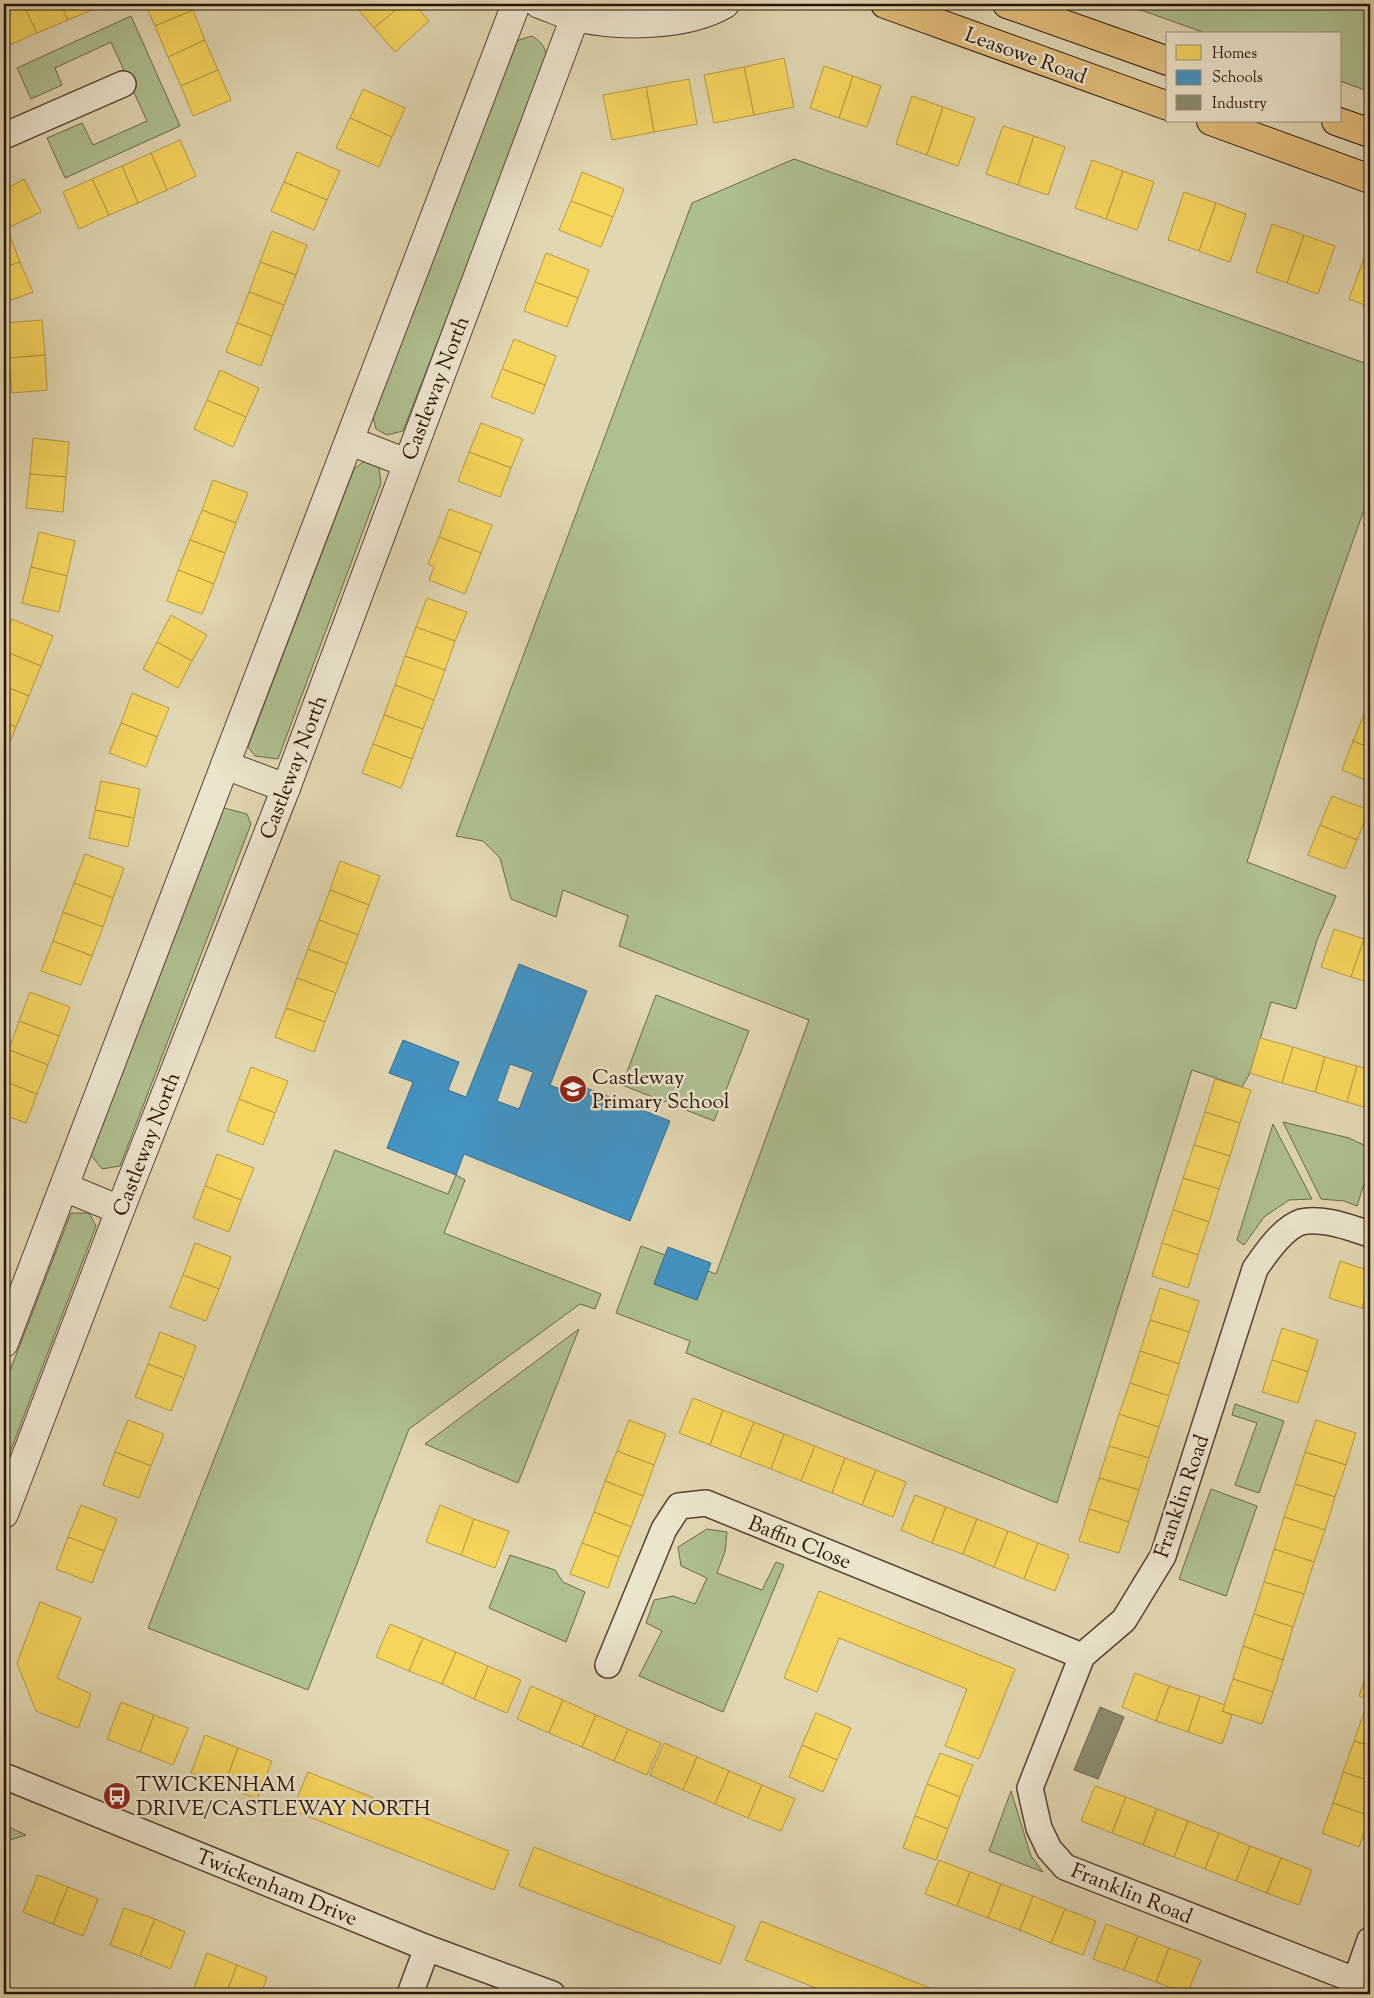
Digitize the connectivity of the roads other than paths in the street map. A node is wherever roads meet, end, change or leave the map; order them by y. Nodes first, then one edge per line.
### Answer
1 (516, 4) edge
2 (539, 4) edge
3 (725, 4) edge
4 (885, 4) edge
5 (1007, 4) edge
6 (575, 17) junction
7 (1166, 60) edge
8 (123, 84) dead end
9 (1166, 105) edge
10 (1214, 122) edge
11 (1339, 122) edge
12 (1370, 133) edge
13 (4, 136) edge
14 (1370, 178) edge
15 (350, 441) junction
16 (407, 463) junction
17 (225, 765) junction
18 (286, 788) junction
19 (64, 1187) junction
20 (120, 1210) junction
21 (1370, 1234) edge
22 (4, 1343) edge
23 (4, 1514) edge
24 (1082, 1656) junction
25 (608, 1665) dead end
26 (4, 1776) edge
27 (1370, 1940) edge
28 (427, 1948) junction
29 (1354, 1988) edge
30 (410, 1994) edge
31 (552, 1994) edge

1 - 15 street
2 - 6 street
3 - 6 street
4 - 9 main road, Leasowe Road
5 - 7 main road, Leasowe Road
6 - 16 street, Castleway North
8 - 13 street
10 - 14 main road
11 - 12 main road
15 - 16 street
15 - 17 street
16 - 18 street, Castleway North
17 - 18 street
17 - 19 street
18 - 20 street, Castleway North
19 - 20 street
19 - 22 street
20 - 23 street, Castleway North
21 - 24 street, Franklin Road
24 - 25 street, Baffin Close
24 - 29 street, Franklin Road
26 - 28 street, Twickenham Drive
27 - 29 street
28 - 30 street
28 - 31 street, Twickenham Drive

